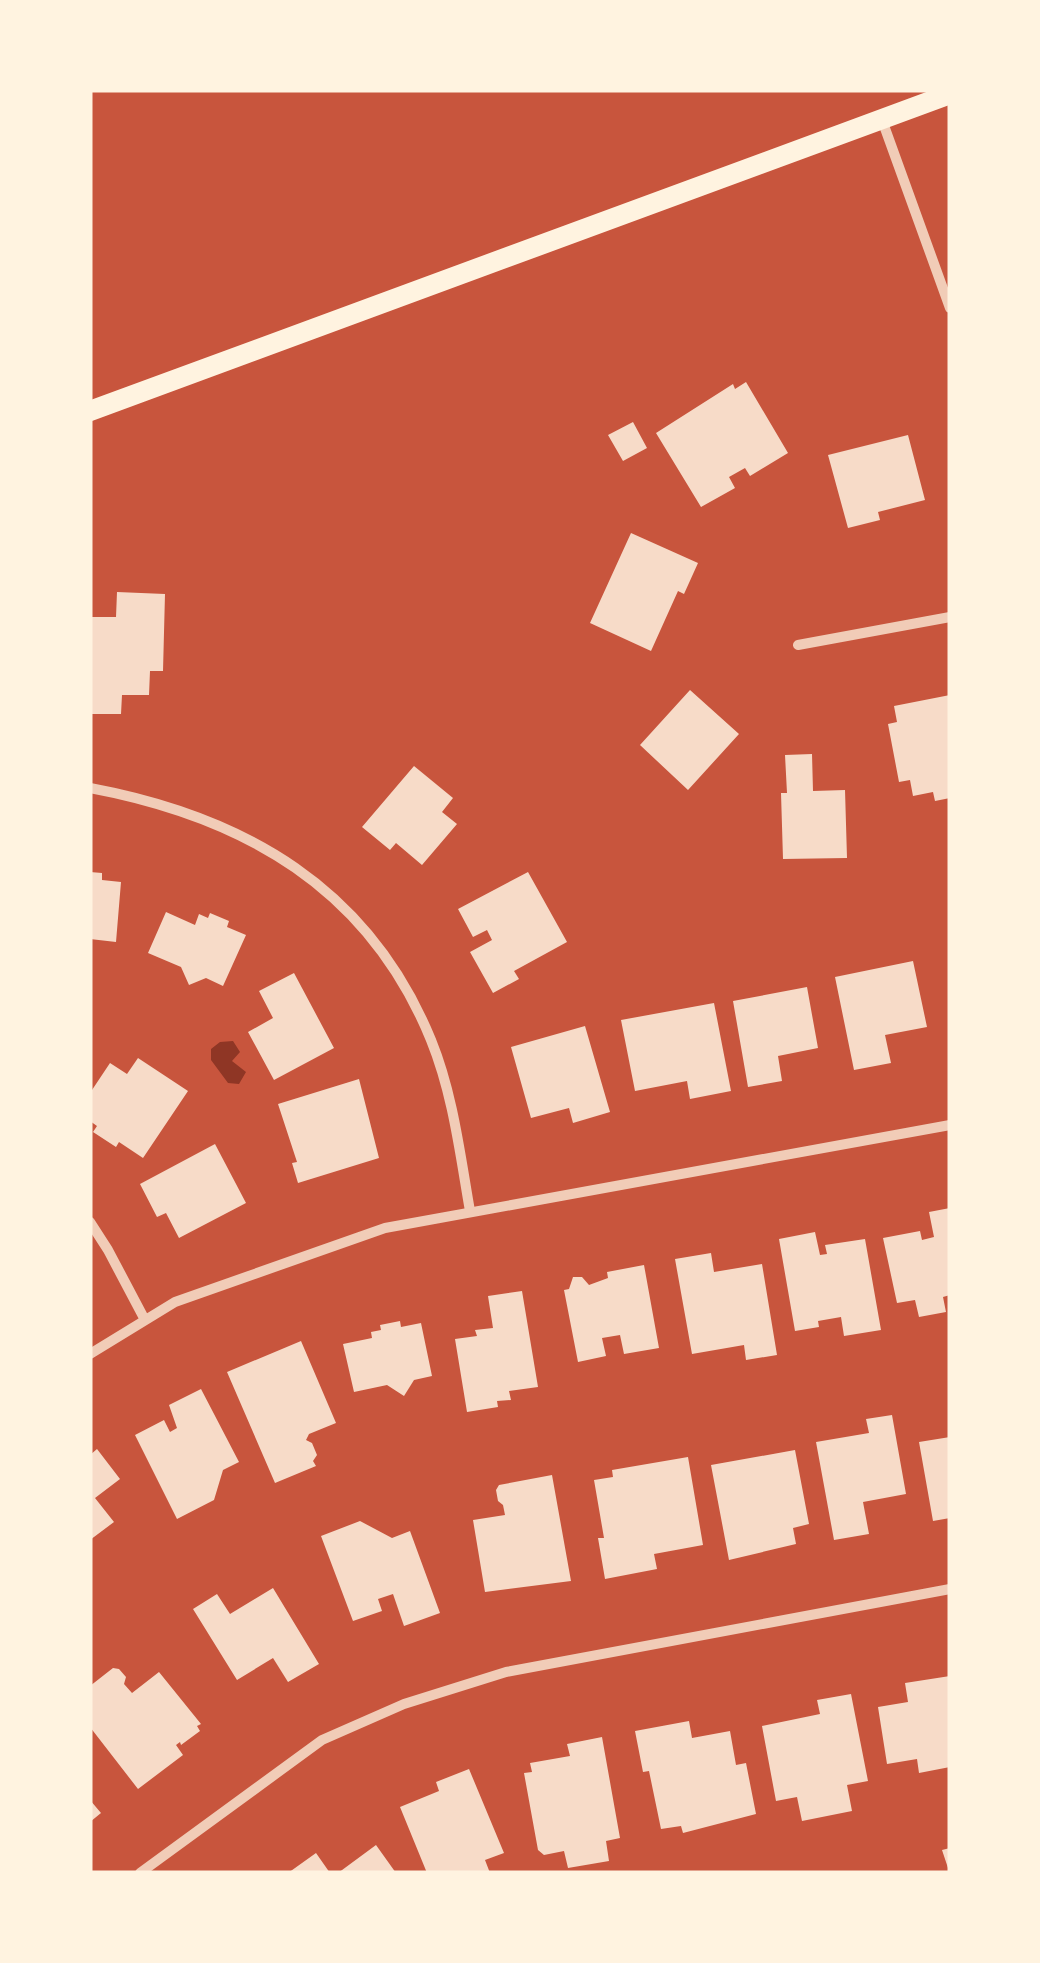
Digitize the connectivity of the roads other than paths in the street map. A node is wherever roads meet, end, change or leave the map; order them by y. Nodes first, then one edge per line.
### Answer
1 (950, 94) edge
2 (882, 120) junction
3 (950, 308) edge
4 (90, 412) edge
5 (950, 617) edge
6 (798, 645) dead end
7 (90, 788) edge
8 (950, 1124) edge
9 (470, 1211) junction
10 (90, 1222) edge
11 (144, 1320) junction
12 (90, 1354) edge
13 (950, 1590) edge
14 (140, 1873) edge

1 - 2 main road
2 - 3 street
2 - 4 main road
5 - 6 street
7 - 9 street
8 - 9 street
9 - 11 street
10 - 11 street
11 - 12 street
13 - 14 street

